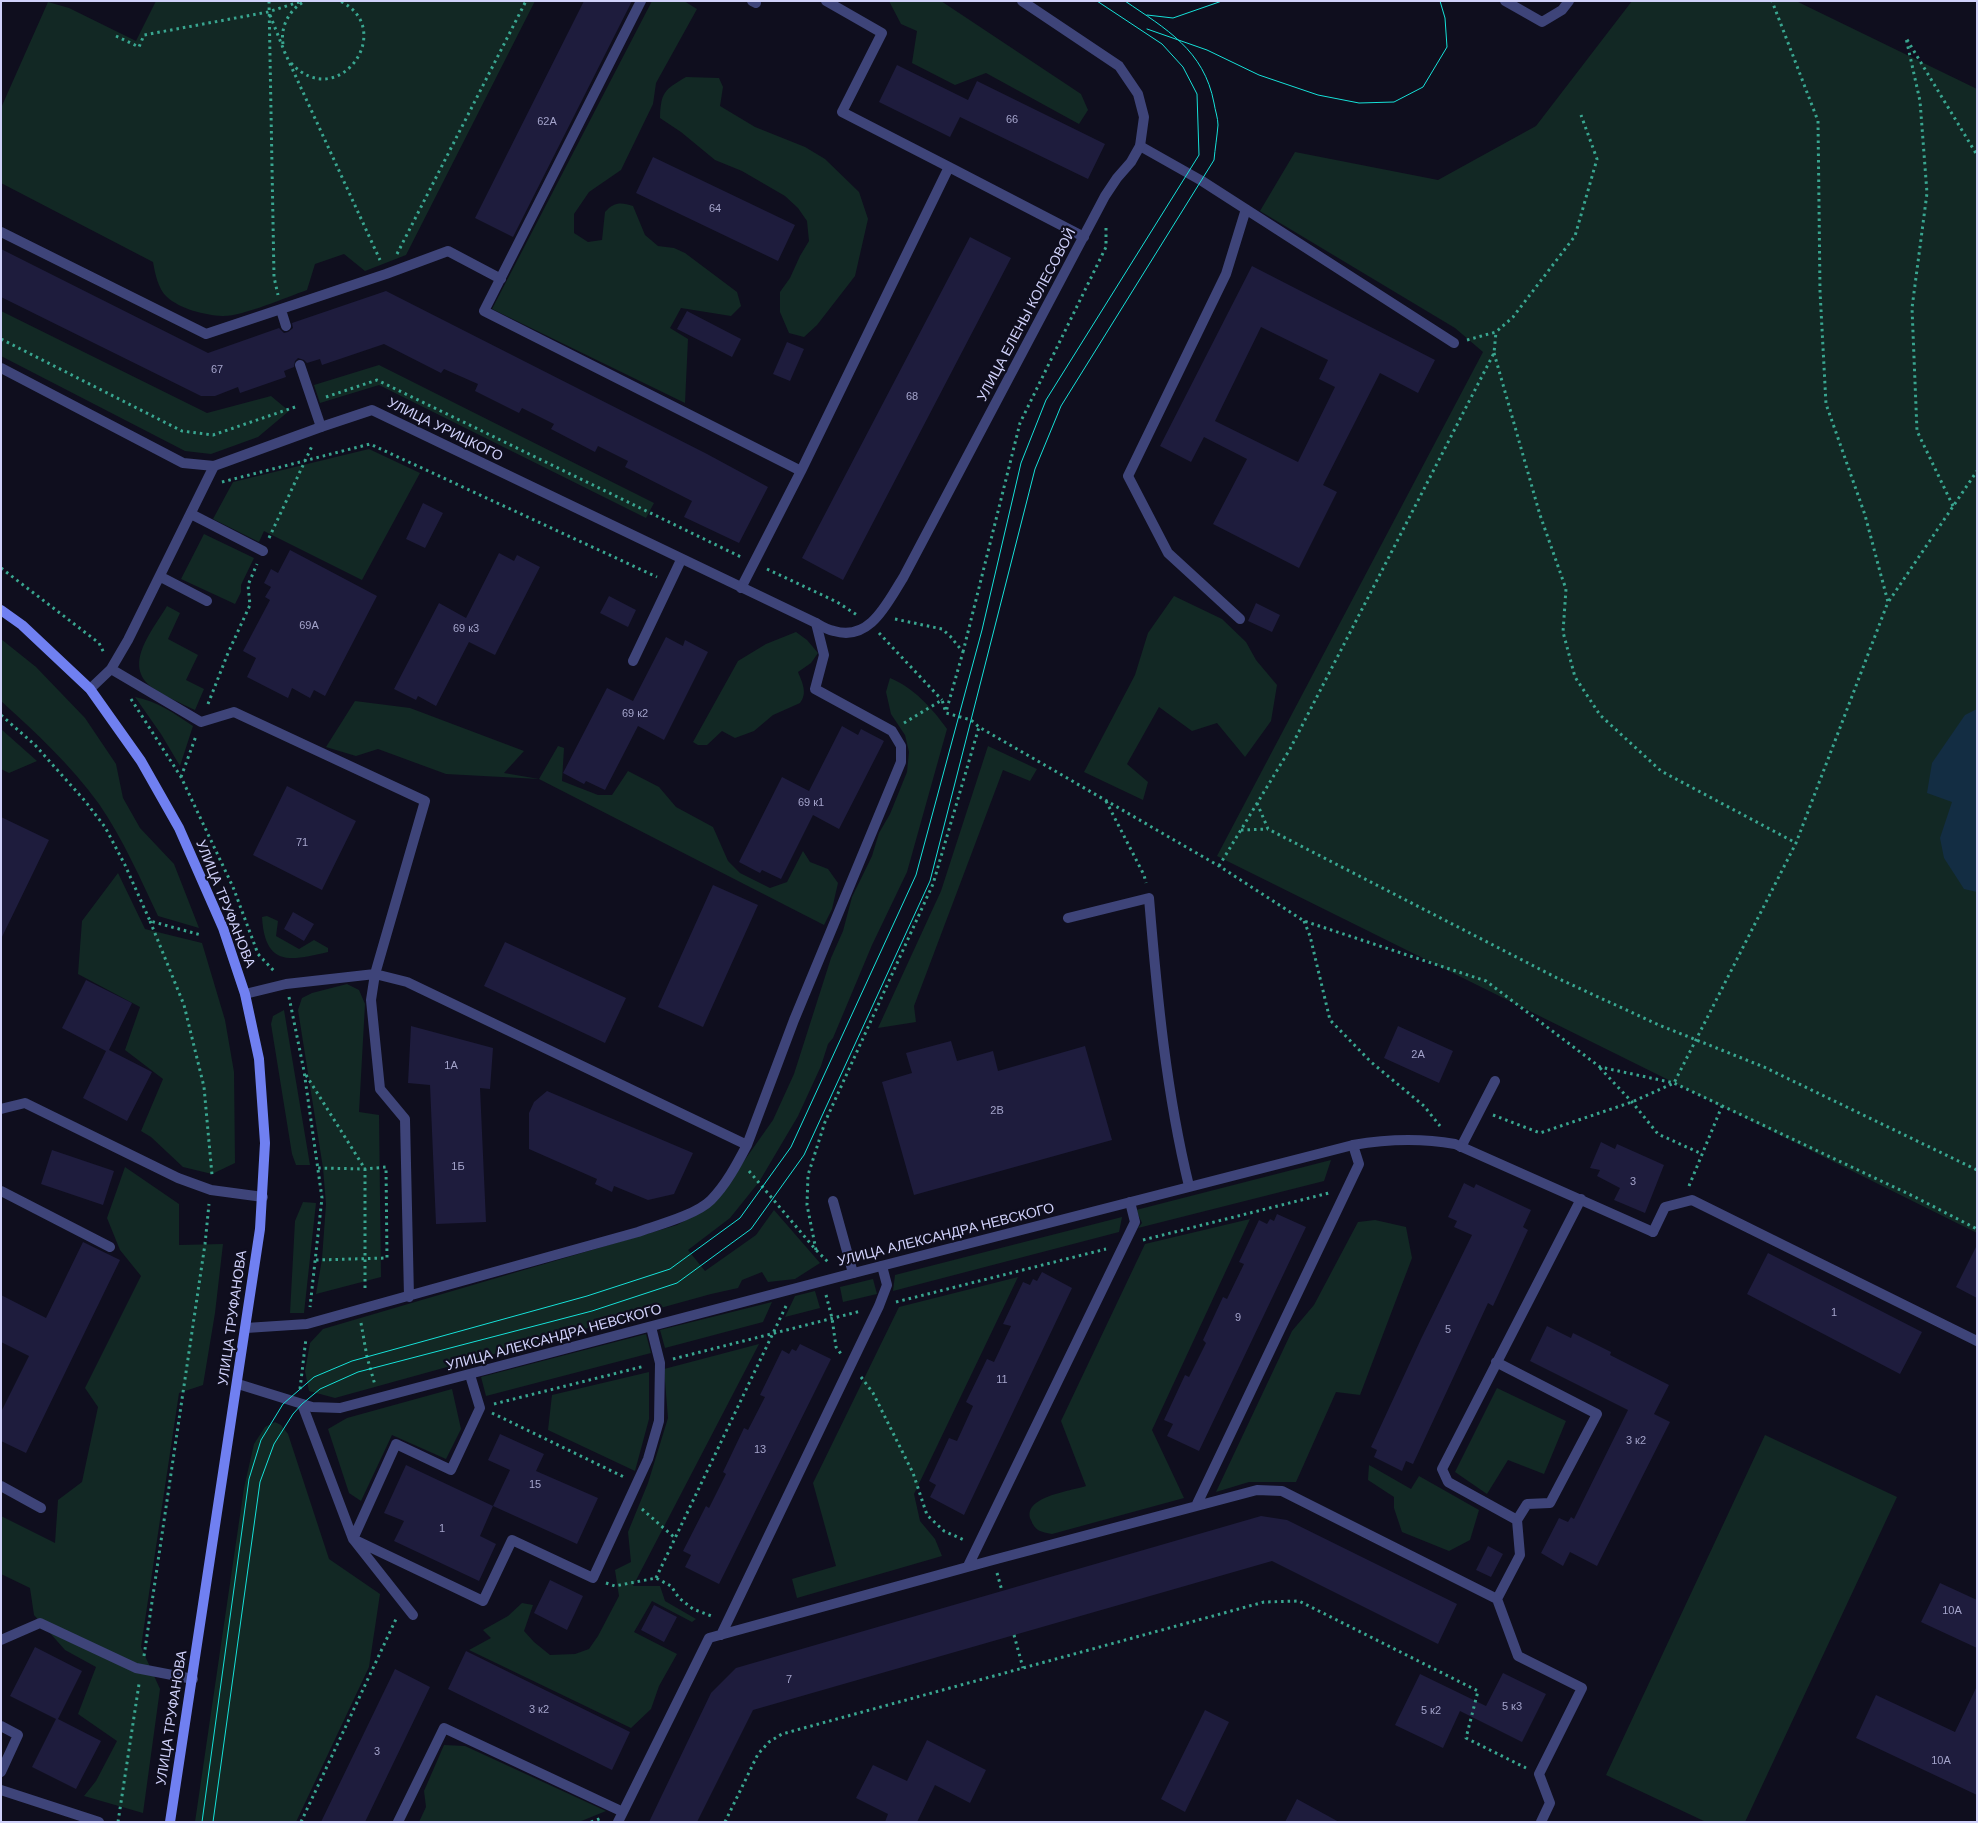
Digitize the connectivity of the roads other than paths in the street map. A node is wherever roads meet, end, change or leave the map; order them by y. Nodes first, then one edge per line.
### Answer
1 (640, 1) edge
2 (826, 1) edge
3 (1022, 1) edge
4 (1505, 1) edge
5 (1569, 1) edge
6 (1140, 146) junction
7 (949, 167) junction
8 (1246, 210) junction
9 (1, 232) edge
10 (1084, 237) junction
11 (501, 279) junction
12 (281, 310) junction
13 (286, 326) dead end
14 (1454, 343) road end
15 (300, 365) dead end
16 (1, 368) edge
17 (321, 427) junction
18 (214, 466) junction
19 (801, 471) junction
20 (191, 514) junction
21 (263, 551) road end
22 (681, 560) junction
23 (161, 576) junction
24 (741, 588) junction
25 (206, 600) dead end
26 (1, 610) edge
27 (1240, 620) dead end
28 (816, 623) junction
29 (633, 661) dead end
30 (111, 669) junction
31 (90, 689) junction
32 (1068, 918) dead end
33 (375, 974) junction
34 (245, 994) junction
35 (1495, 1081) dead end
36 (1, 1109) edge
37 (1353, 1145) junction
38 (747, 1146) junction
39 (1458, 1146) junction
40 (1189, 1186) junction
41 (1, 1191) edge
42 (263, 1197) junction
43 (1580, 1199) junction
44 (833, 1201) dead end
45 (1130, 1202) junction
46 (110, 1247) dead end
47 (882, 1266) junction
48 (849, 1274) junction
49 (409, 1297) junction
50 (650, 1327) junction
51 (246, 1328) junction
52 (1977, 1341) edge
53 (1496, 1362) junction
54 (470, 1375) junction
55 (238, 1384) junction
56 (302, 1404) junction
57 (1, 1486) edge
58 (1196, 1506) junction
59 (41, 1508) dead end
60 (1517, 1520) junction
61 (353, 1539) junction
62 (968, 1566) junction
63 (1497, 1599) junction
64 (413, 1615) dead end
65 (721, 1635) junction
66 (4, 1638) edge
67 (1, 1647) edge
68 (193, 1678) junction
69 (1, 1726) edge
70 (1, 1772) edge
71 (1, 1790) edge
72 (623, 1812) junction
73 (99, 1822) edge
74 (170, 1822) edge
75 (398, 1822) edge
76 (618, 1822) edge
77 (1541, 1822) edge

1 - 11 street
2 - 7 street
3 - 6 street, УЛИЦА ЕЛЕНЫ КОЛЕСОВОЙ
4 - 5 street
6 - 8 street
6 - 10 street, УЛИЦА ЕЛЕНЫ КОЛЕСОВОЙ
7 - 10 street
7 - 19 street
8 - 14 street
8 - 27 street
9 - 12 street
10 - 28 street, УЛИЦА ЕЛЕНЫ КОЛЕСОВОЙ
11 - 12 street
11 - 19 street
12 - 13 street
15 - 17 street
16 - 18 street, УЛИЦА УРИЦКОГО
17 - 18 street, УЛИЦА УРИЦКОГО
17 - 22 street, УЛИЦА УРИЦКОГО
18 - 20 street
19 - 24 street
20 - 21 street
20 - 23 street
22 - 24 street, УЛИЦА УРИЦКОГО
22 - 29 street
23 - 25 street
23 - 30 street
24 - 28 street, УЛИЦА УРИЦКОГО
26 - 31 street
28 - 38 street
30 - 31 street
30 - 33 street
31 - 34 street, УЛИЦА ТРУФАНОВА
32 - 40 street
33 - 34 street
33 - 38 street
33 - 49 street
34 - 42 street, УЛИЦА ТРУФАНОВА
35 - 39 street
36 - 42 street
37 - 39 street, УЛИЦА АЛЕКСАНДРА НЕВСКОГО
37 - 40 street, УЛИЦА АЛЕКСАНДРА НЕВСКОГО
37 - 58 street
38 - 49 street
39 - 43 street, УЛИЦА АЛЕКСАНДРА НЕВСКОГО
40 - 45 street, УЛИЦА АЛЕКСАНДРА НЕВСКОГО
41 - 46 street
42 - 51 street, УЛИЦА ТРУФАНОВА
43 - 52 street, УЛИЦА АЛЕКСАНДРА НЕВСКОГО
43 - 53 street
44 - 48 street
45 - 47 street, УЛИЦА АЛЕКСАНДРА НЕВСКОГО
45 - 62 street
47 - 48 street, УЛИЦА АЛЕКСАНДРА НЕВСКОГО
47 - 65 street
48 - 50 street, УЛИЦА АЛЕКСАНДРА НЕВСКОГО
49 - 51 street
50 - 54 street, УЛИЦА АЛЕКСАНДРА НЕВСКОГО
50 - 61 street
51 - 55 street, УЛИЦА ТРУФАНОВА
53 - 60 street
53 - 60 street
54 - 56 street, УЛИЦА АЛЕКСАНДРА НЕВСКОГО
54 - 61 street
55 - 56 street, УЛИЦА АЛЕКСАНДРА НЕВСКОГО
55 - 68 street, УЛИЦА ТРУФАНОВА
56 - 61 street
57 - 59 street
58 - 62 street
58 - 63 street
60 - 63 street
61 - 64 street
62 - 65 street
63 - 77 street
65 - 72 street
66 - 67 street
66 - 68 street
68 - 74 street, УЛИЦА ТРУФАНОВА
69 - 70 street
71 - 73 street
72 - 75 street
72 - 76 street

